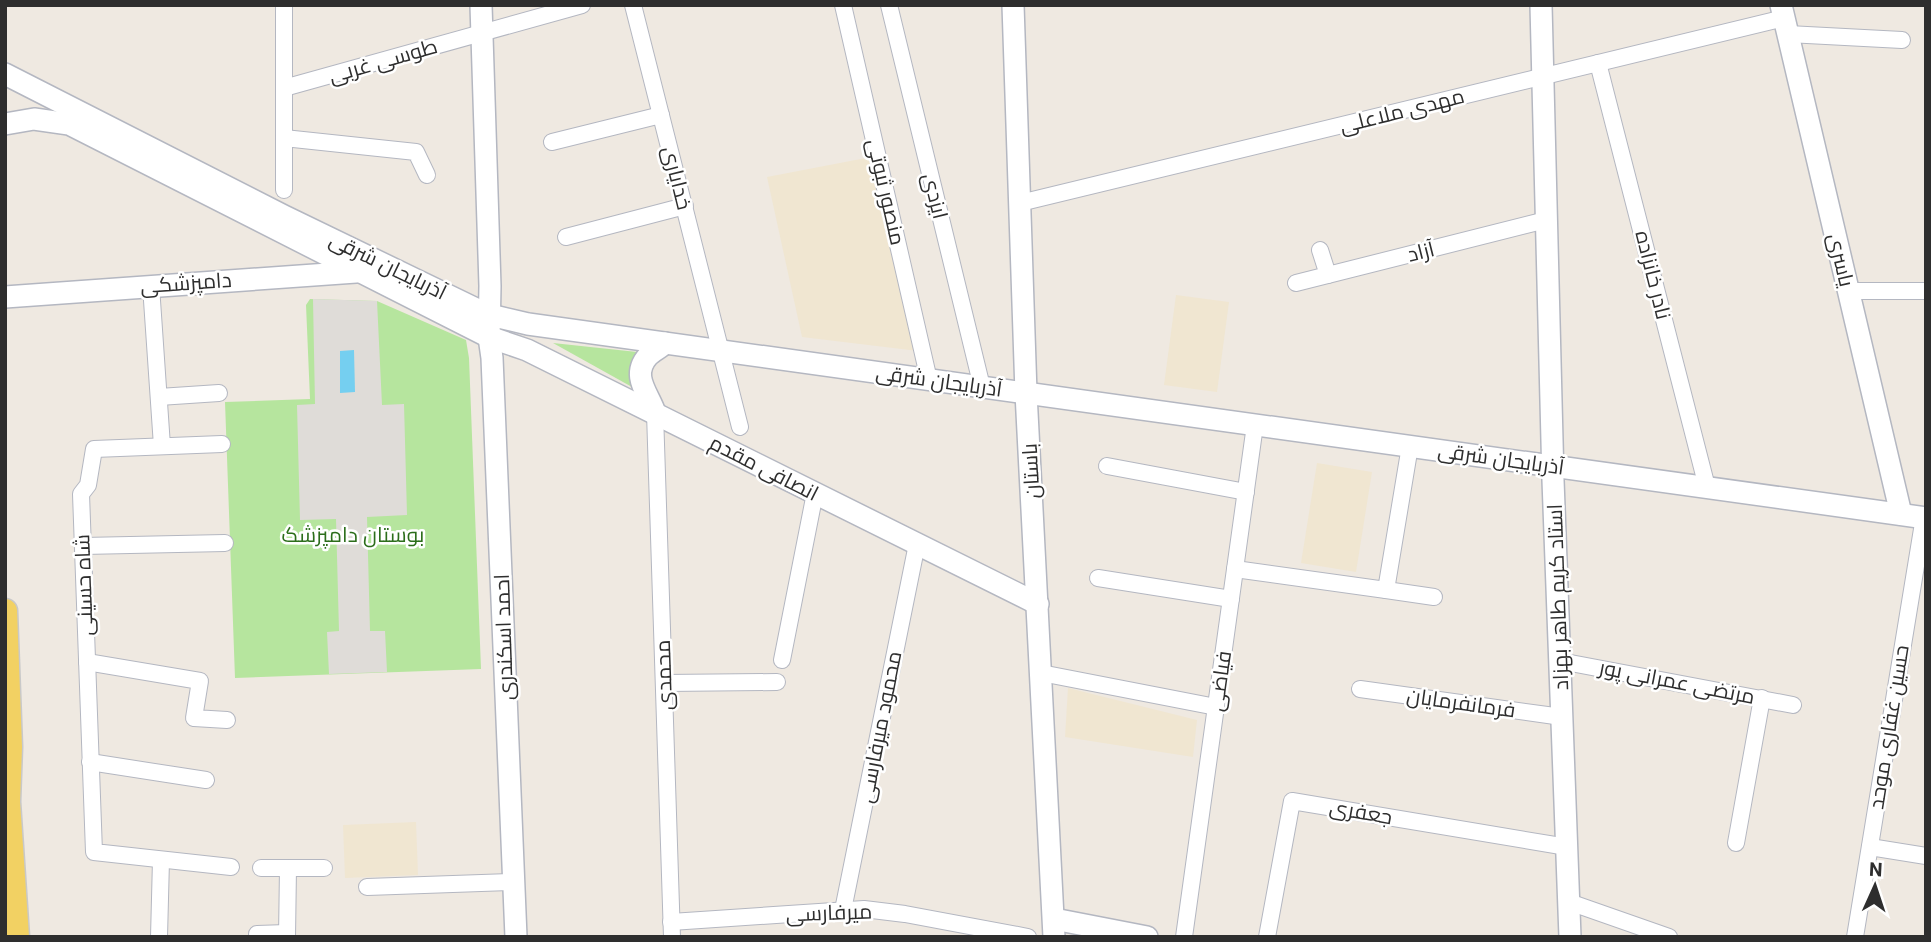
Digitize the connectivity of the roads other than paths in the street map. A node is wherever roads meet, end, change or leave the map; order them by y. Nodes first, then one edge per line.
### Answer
1 (284, 5) edge
2 (481, 5) edge
3 (582, 5) edge
4 (633, 5) edge
5 (843, 5) edge
6 (889, 5) edge
7 (1013, 5) edge
8 (1541, 5) edge
9 (1784, 19) edge
10 (482, 33) junction
11 (1902, 40) dead end
12 (1598, 63) junction
13 (5, 74) edge
14 (1543, 76) junction
15 (284, 88) junction
16 (661, 115) junction
17 (5, 124) edge
18 (284, 138) junction
19 (552, 142) dead end
20 (427, 175) dead end
21 (284, 190) dead end
22 (1020, 203) junction
23 (685, 206) junction
24 (1546, 220) junction
25 (566, 237) dead end
26 (1320, 250) dead end
27 (366, 274) junction
28 (1328, 275) junction
29 (1296, 283) dead end
30 (152, 286) junction
31 (1849, 291) junction
32 (1926, 291) edge
33 (5, 297) edge
34 (490, 326) junction
35 (666, 343) junction
36 (722, 351) junction
37 (929, 380) junction
38 (982, 387) junction
39 (219, 393) dead end
40 (1026, 393) junction
41 (159, 397) junction
42 (655, 413) junction
43 (1255, 425) junction
44 (740, 427) dead end
45 (222, 444) dead end
46 (162, 446) junction
47 (1410, 446) junction
48 (1107, 466) dead end
49 (1553, 466) junction
50 (1707, 487) junction
51 (1246, 492) junction
52 (815, 493) junction
53 (1901, 514) junction
54 (1925, 517) edge
55 (225, 543) dead end
56 (917, 544) junction
57 (83, 546) junction
58 (1236, 569) junction
59 (1098, 578) dead end
60 (1386, 590) junction
61 (1434, 597) dead end
62 (1231, 599) junction
63 (1038, 604) junction
64 (5, 611) edge
65 (782, 660) dead end
66 (1560, 661) junction
67 (87, 662) junction
68 (1041, 674) junction
69 (777, 682) dead end
70 (664, 683) junction
71 (1360, 689) dead end
72 (1762, 698) junction
73 (1793, 705) dead end
74 (1216, 707) junction
75 (1562, 717) junction
76 (227, 720) dead end
77 (90, 762) junction
78 (206, 780) dead end
79 (7, 792) edge
80 (1736, 843) dead end
81 (1870, 847) junction
82 (1567, 848) junction
83 (1926, 856) edge
84 (161, 860) junction
85 (231, 867) dead end
86 (261, 868) dead end
87 (288, 868) junction
88 (324, 868) dead end
89 (513, 882) junction
90 (367, 887) dead end
91 (1569, 902) junction
92 (843, 910) junction
93 (1054, 928) edge
94 (671, 929) edge
95 (257, 934) dead end
96 (287, 935) edge
97 (17, 937) edge
98 (159, 937) edge
99 (516, 937) edge
100 (1028, 937) edge
101 (1147, 937) edge
102 (1184, 937) edge
103 (1267, 937) edge
104 (1570, 937) edge
105 (1669, 937) edge
106 (1855, 937) edge

1 - 15 street
2 - 10 main road, احمد اسکندری
3 - 10 street, طوسی غربی
4 - 16 street, خدایاری
5 - 37 street, منصور ثبوتی
6 - 38 street, ایزدی
7 - 22 main road, باستان
8 - 14 main road, استاد کریم طاهر بهزاد
9 - 11 street, مهدی ملاعلی
9 - 12 street, مهدی ملاعلی
9 - 31 main road, یاسری
10 - 15 street, طوسی غربی
10 - 34 main road, احمد اسکندری
12 - 14 street, مهدی ملاعلی
12 - 50 street, نادر خانزاده
13 - 34 main road, آذربایجان شرقی
14 - 22 street, مهدی ملاعلی
14 - 24 main road, استاد کریم طاهر بهزاد
15 - 18 street
16 - 19 street
16 - 23 street, خدایاری
17 - 27 main road, آذربایجان شرقی
18 - 20 street
18 - 21 street
22 - 40 main road, باستان
23 - 25 street
23 - 36 street, خدایاری
24 - 28 street, آزاد
24 - 49 main road, استاد کریم طاهر بهزاد
26 - 28 street
27 - 30 main road, دامپزشکی
27 - 34 main road, آذربایجان شرقی
28 - 29 street, آزاد
30 - 33 main road, دامپزشکی
30 - 41 street
31 - 32 street
31 - 53 main road, یاسری
34 - 35 main road, آذربایجان شرقی
34 - 42 main road, انصافی مقدم
34 - 89 main road, احمد اسکندری
35 - 36 main road, آذربایجان شرقی
35 - 42 main road
36 - 37 main road, آذربایجان شرقی
36 - 44 street, خدایاری
37 - 38 main road, آذربایجان شرقی
38 - 40 main road, آذربایجان شرقی
39 - 41 street
40 - 43 main road, آذربایجان شرقی
40 - 63 main road, باستان
41 - 46 street
42 - 52 main road, انصافی مقدم
42 - 70 street, محمدی
43 - 47 main road, آذربایجان شرقی
43 - 51 street, فیاضی
45 - 46 street, شاه حسینی
46 - 57 street, شاه حسینی
47 - 49 main road, آذربایجان شرقی
47 - 60 street
48 - 51 street
49 - 50 main road, آذربایجان شرقی
49 - 66 main road, استاد کریم طاهر بهزاد
50 - 53 main road, آذربایجان شرقی
51 - 58 street, فیاضی
52 - 56 main road, انصافی مقدم
52 - 65 street
53 - 54 main road, آذربایجان شرقی
54 - 81 street, حسین غفاری موحد
55 - 57 street
56 - 63 main road, انصافی مقدم
56 - 92 street, محمود میرفارسی
57 - 67 street, شاه حسینی
58 - 60 street
58 - 62 street, فیاضی
59 - 62 street
60 - 61 street
62 - 74 street, فیاضی
63 - 68 main road, باستان
64 - 79 main road
66 - 72 street, مرتضی عمرانی پور
66 - 75 main road, استاد کریم طاهر بهزاد
67 - 76 street
67 - 77 street, شاه حسینی
68 - 74 street
68 - 93 main road, باستان
69 - 70 street
70 - 94 street, محمدی
71 - 75 street, فرمانفرمایان
72 - 73 street, مرتضی عمرانی پور
72 - 80 street
74 - 102 street, فیاضی
75 - 82 main road, استاد کریم طاهر بهزاد
77 - 78 street
77 - 84 street, شاه حسینی
79 - 97 main road
81 - 83 street
81 - 106 street, حسین غفاری موحد
82 - 91 main road, استاد کریم طاهر بهزاد
82 - 103 street, جعفری
84 - 85 street
84 - 98 street
86 - 87 street
87 - 88 street
87 - 96 street
89 - 90 street
89 - 99 main road, احمد اسکندری
91 - 104 main road, استاد کریم طاهر بهزاد
91 - 105 street
92 - 94 street, میرفارسی
92 - 100 street, میرفارسی
93 - 101 main road
95 - 96 street

